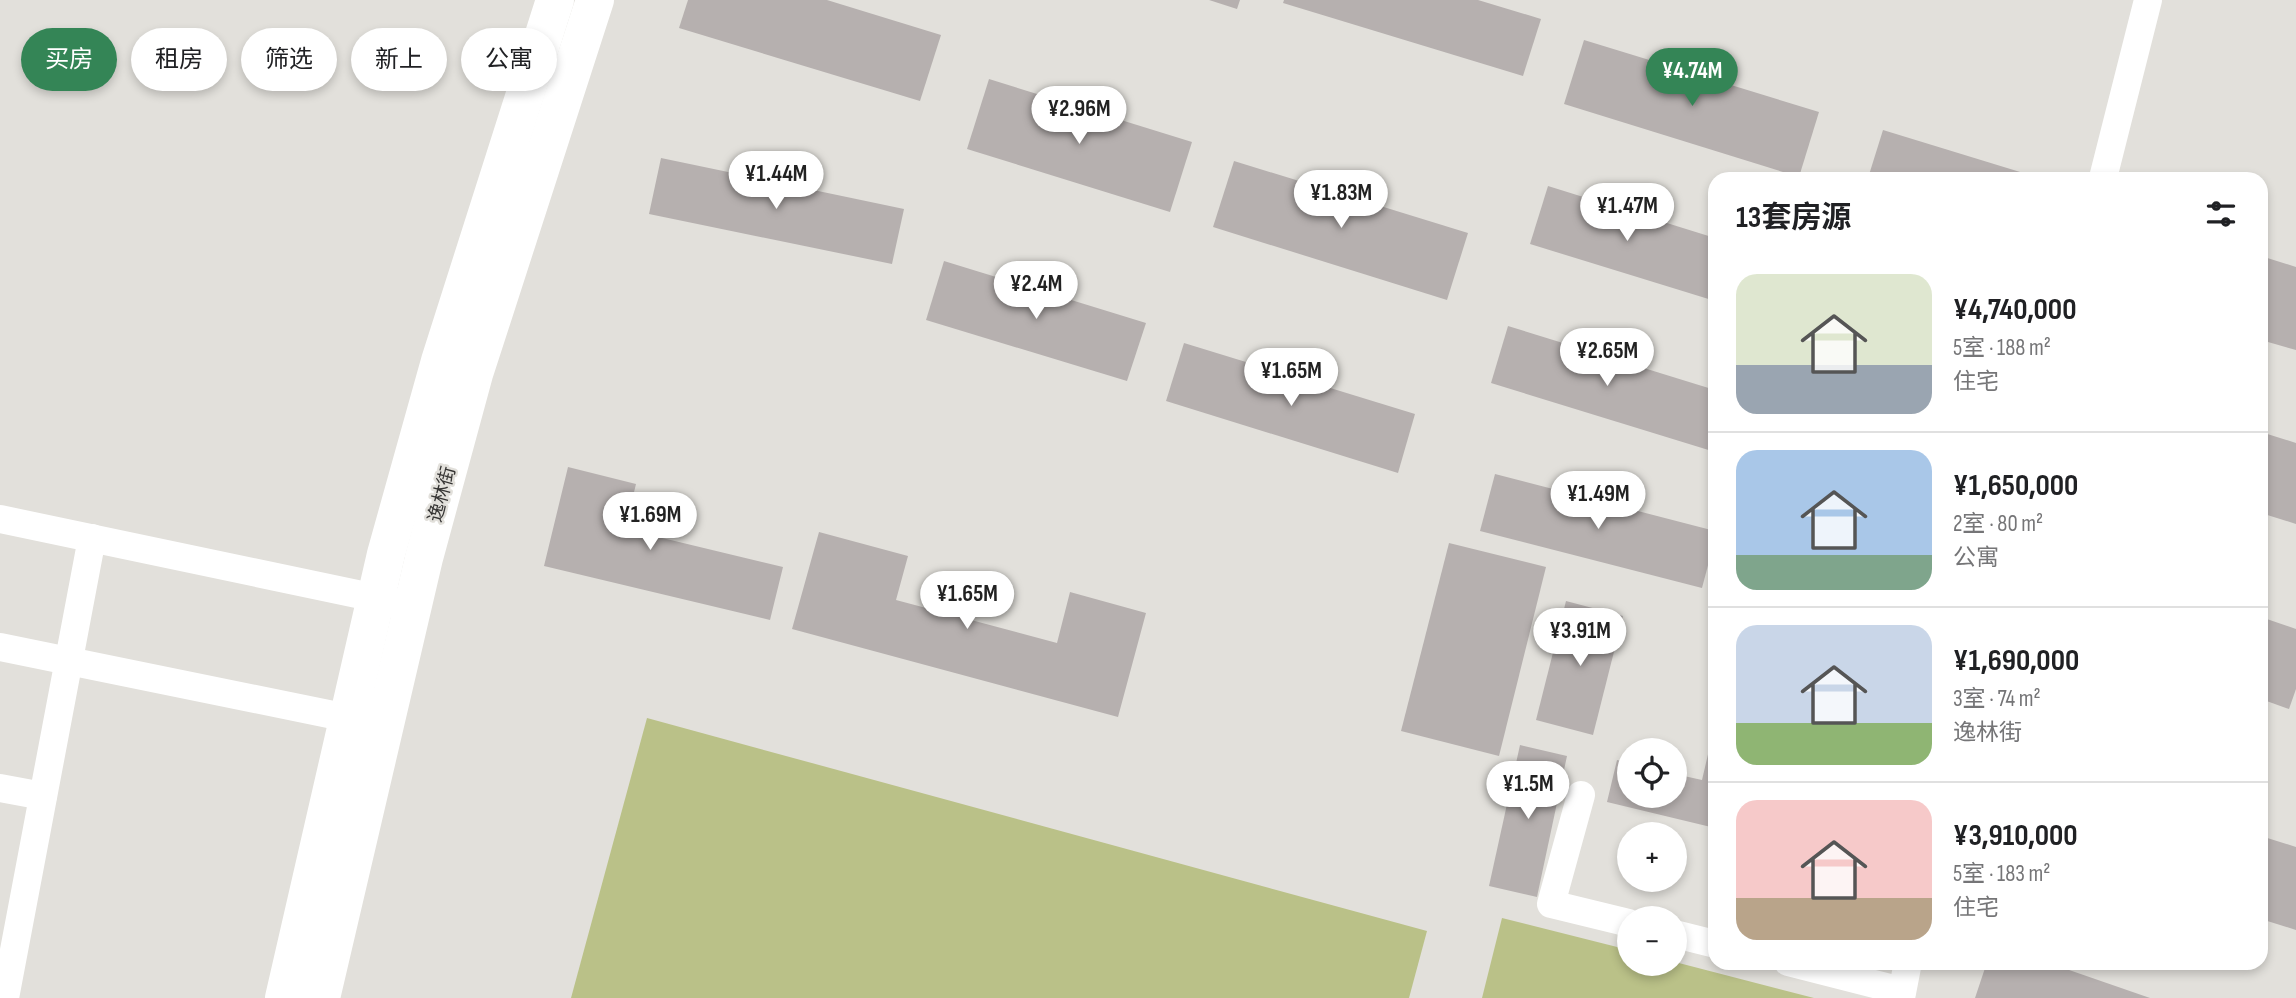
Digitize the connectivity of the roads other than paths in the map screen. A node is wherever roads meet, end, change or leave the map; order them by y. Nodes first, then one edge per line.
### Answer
1 (555, 0) edge
2 (595, 0) edge
3 (2148, 0) edge
4 (2105, 172) edge
5 (0, 519) edge
6 (92, 538) junction
7 (376, 598) junction
8 (413, 606) junction
9 (0, 647) edge
10 (69, 661) junction
11 (348, 718) junction
12 (0, 788) edge
13 (1581, 795) dead end
14 (43, 796) junction
15 (10, 915) edge
16 (1617, 920) edge
17 (1687, 937) edge
18 (1708, 942) edge
19 (1816, 970) edge
20 (1906, 970) edge
21 (1901, 994) edge
22 (5, 998) edge
23 (284, 998) edge
24 (321, 998) edge

1 - 7 street, 逸林街
2 - 8 street, 逸林街
3 - 4 street
5 - 6 street
6 - 7 street
6 - 10 street
7 - 8 street
7 - 11 street, 逸林街
8 - 24 street, 逸林街
9 - 10 street
10 - 11 street
10 - 14 street
11 - 23 street, 逸林街
12 - 14 street
13 - 16 street
14 - 15 street
15 - 22 street
17 - 18 street
19 - 21 street
20 - 21 street

